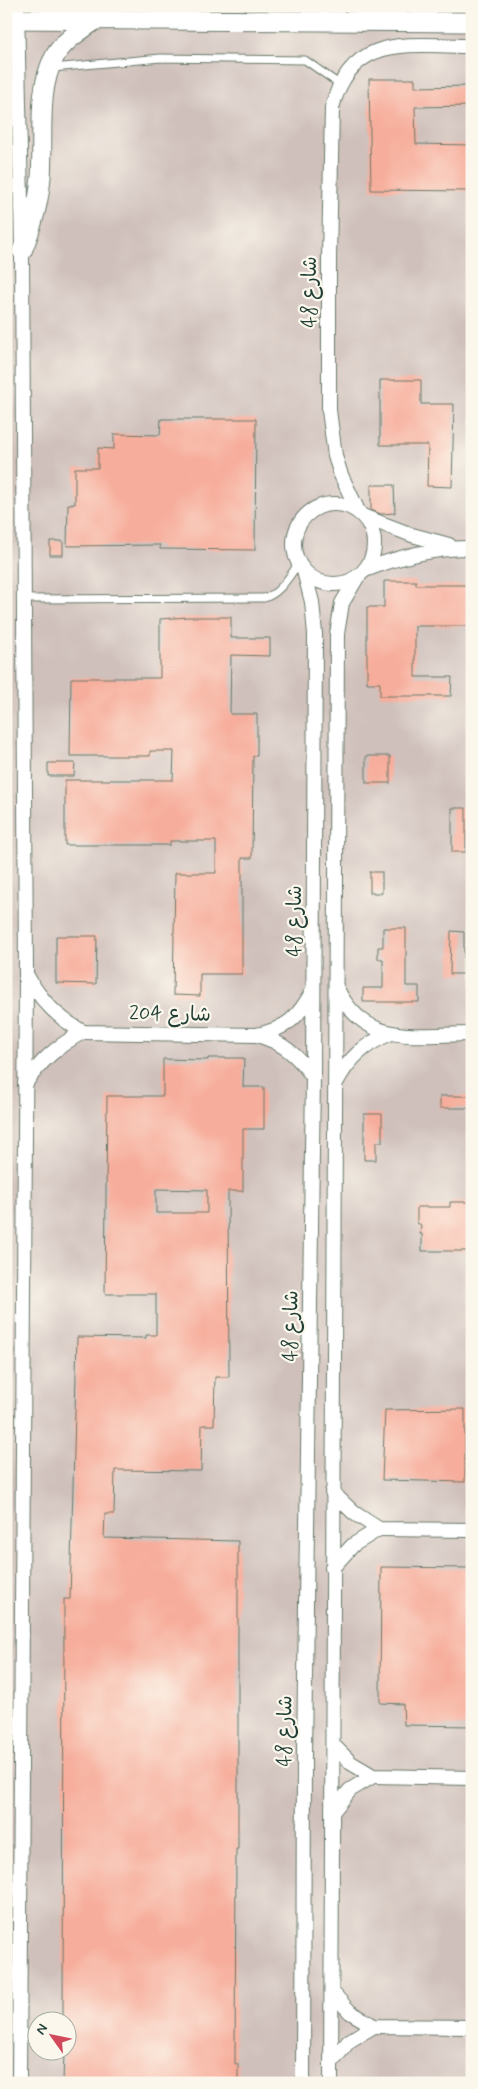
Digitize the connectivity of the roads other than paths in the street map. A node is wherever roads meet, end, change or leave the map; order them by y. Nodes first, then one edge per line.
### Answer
1 (14, 15) edge
2 (98, 18) junction
3 (472, 22) edge
4 (472, 46) edge
5 (49, 68) junction
6 (339, 84) junction
7 (22, 251) junction
8 (361, 514) junction
9 (467, 548) edge
10 (302, 567) junction
11 (361, 573) junction
12 (24, 600) junction
13 (26, 975) junction
14 (335, 985) junction
15 (314, 989) junction
16 (83, 1032) junction
17 (389, 1034) junction
18 (472, 1034) edge
19 (256, 1035) junction
20 (313, 1077) junction
21 (26, 1084) junction
22 (335, 1085) junction
23 (332, 1492) junction
24 (379, 1528) junction
25 (472, 1530) edge
26 (332, 1568) junction
27 (333, 1745) junction
28 (373, 1776) junction
29 (472, 1778) edge
30 (333, 1811) junction
31 (332, 1992) junction
32 (374, 2026) junction
33 (472, 2027) edge
34 (331, 2063) junction
35 (19, 2083) edge
36 (303, 2083) edge
37 (331, 2083) edge

1 - 2 street
1 - 7 street
2 - 3 street
2 - 5 street
4 - 6 street, شارع 48
5 - 6 lane
5 - 7 street
6 - 8 street, شارع 48
7 - 12 street
8 - 9 street
8 - 10 street
8 - 11 street
9 - 11 street
10 - 11 street
10 - 12 lane
10 - 15 street, شارع 48
11 - 14 street, شارع 48
12 - 13 street
13 - 16 street, شارع 204
13 - 21 street
14 - 17 street
14 - 22 street, شارع 48
15 - 19 street, شارع 204
15 - 20 street, شارع 48
16 - 19 street, شارع 204
16 - 21 street
17 - 18 street
17 - 22 street
19 - 20 street, شارع 204
20 - 36 street, شارع 48
21 - 35 street
22 - 23 street, شارع 48
23 - 24 street
23 - 26 street, شارع 48
24 - 25 street
24 - 26 street
26 - 27 street, شارع 48
27 - 28 street
27 - 30 street, شارع 48
28 - 29 street
28 - 30 street
30 - 31 street, شارع 48
31 - 32 street
31 - 34 street, شارع 48
32 - 33 street
32 - 34 street
34 - 37 street, شارع 48

